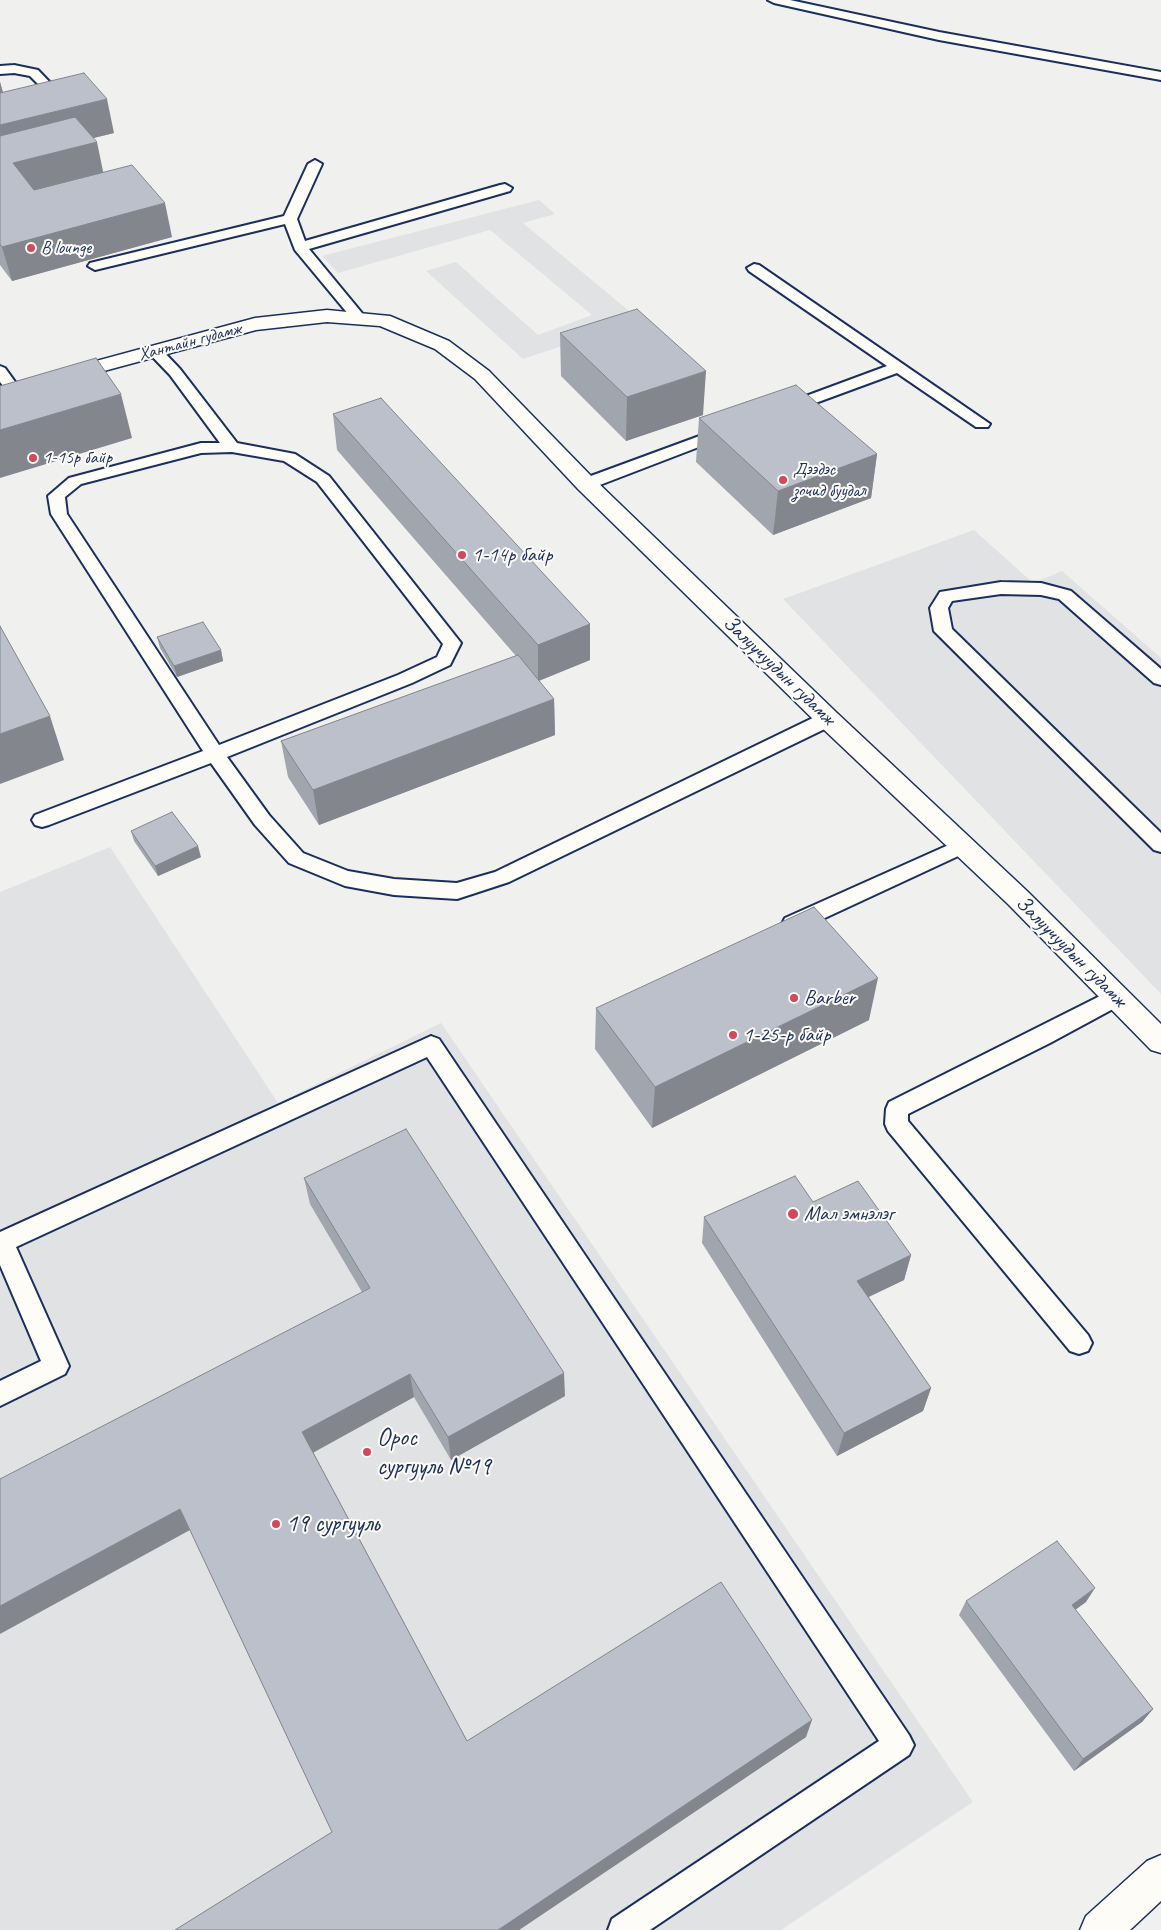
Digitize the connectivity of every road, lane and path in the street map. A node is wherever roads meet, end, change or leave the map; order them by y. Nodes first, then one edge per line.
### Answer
1 (774, 0) edge
2 (0, 70) edge
3 (1161, 76) edge
4 (54, 93) edge
5 (315, 164) dead end
6 (505, 188) dead end
7 (290, 219) junction
8 (300, 247) junction
9 (95, 266) dead end
10 (754, 268) dead end
11 (359, 318) junction
12 (383, 320) joint
13 (155, 351) junction
14 (898, 367) junction
15 (0, 371) edge
16 (6, 391) edge
17 (770, 415) edge
18 (982, 424) dead end
19 (742, 425) edge
20 (232, 447) junction
21 (586, 484) junction
22 (1161, 679) edge
23 (828, 719) junction
24 (215, 754) junction
25 (42, 820) dead end
26 (1161, 845) edge
27 (962, 846) junction
28 (775, 931) edge
29 (1116, 996) junction
30 (1161, 1042) edge
31 (1078, 1343) dead end
32 (0, 1394) edge
33 (1161, 1876) edge
34 (623, 1930) edge
35 (1100, 1930) edge

1 - 3 lane
2 - 4 lane
5 - 7 lane
6 - 8 lane
7 - 8 lane
7 - 9 lane
8 - 11 lane
10 - 14 lane
11 - 12 street, Хантайн гудамж
11 - 13 street, Хантайн гудамж
12 - 21 street, Залуучуудын гудамж
13 - 16 street, Хантайн гудамж
13 - 20 lane
14 - 17 lane
14 - 18 lane
15 - 16 lane
19 - 21 lane
20 - 24 lane
20 - 24 lane
21 - 23 street, Залуучуудын гудамж
22 - 26 lane
23 - 24 lane
23 - 27 street, Залуучуудын гудамж
24 - 25 lane
27 - 28 lane
27 - 29 street, Залуучуудын гудамж
29 - 30 street, Залуучуудын гудамж
29 - 31 lane
32 - 34 lane
33 - 35 street

